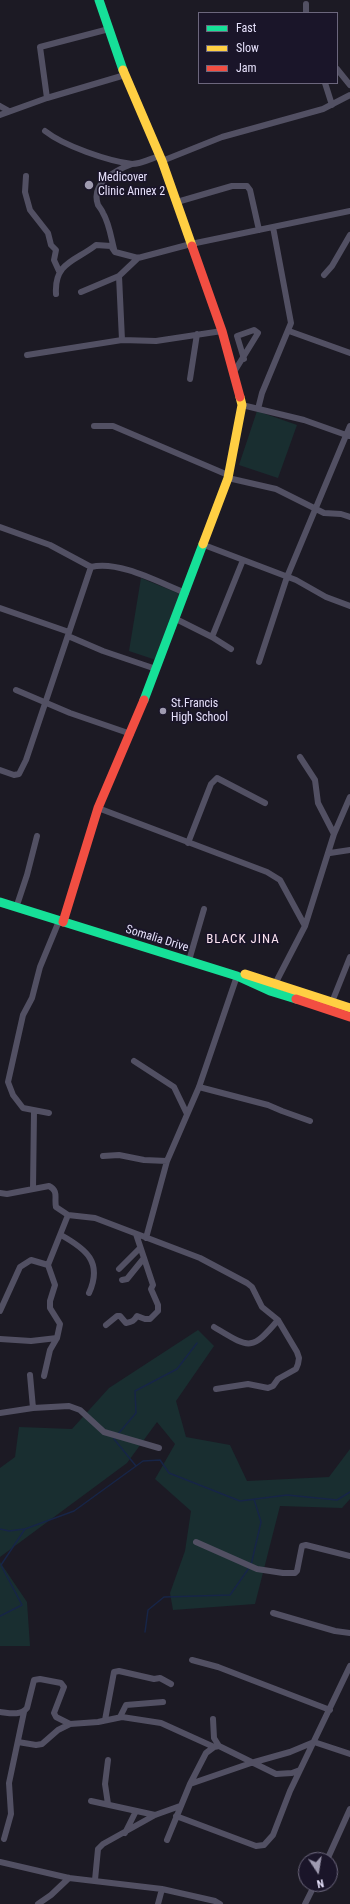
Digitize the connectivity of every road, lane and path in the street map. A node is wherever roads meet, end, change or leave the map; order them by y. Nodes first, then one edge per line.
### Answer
1 (99, 0) edge
2 (306, 4) dead end
3 (306, 12) edge
4 (109, 29) junction
5 (338, 70) edge
6 (125, 75) junction
7 (325, 84) edge
8 (350, 85) edge
9 (350, 94) edge
10 (48, 98) junction
11 (332, 105) junction
12 (0, 106) edge
13 (9, 111) junction
14 (0, 115) edge
15 (46, 131) dead end
16 (160, 158) junction
17 (133, 164) junction
18 (26, 176) dead end
19 (177, 202) junction
20 (350, 211) edge
21 (273, 227) junction
22 (259, 230) junction
23 (350, 235) edge
24 (191, 244) junction
25 (115, 252) junction
26 (138, 258) junction
27 (59, 271) junction
28 (324, 274) dead end
29 (119, 276) junction
30 (81, 292) dead end
31 (56, 294) dead end
32 (222, 331) junction
33 (289, 331) junction
34 (197, 334) junction
35 (122, 340) junction
36 (350, 354) edge
37 (27, 355) dead end
38 (244, 359) junction
39 (234, 372) junction
40 (190, 379) dead end
41 (242, 405) junction
42 (258, 409) junction
43 (94, 426) dead end
44 (350, 426) edge
45 (348, 436) edge
46 (228, 476) junction
47 (315, 510) junction
48 (350, 517) edge
49 (0, 527) edge
50 (204, 545) junction
51 (243, 560) junction
52 (91, 567) junction
53 (287, 577) junction
54 (186, 593) junction
55 (350, 606) edge
56 (0, 608) edge
57 (176, 619) junction
58 (69, 634) junction
59 (212, 637) junction
60 (230, 649) dead end
61 (259, 662) dead end
62 (156, 669) junction
63 (16, 690) dead end
64 (46, 702) junction
65 (131, 734) junction
66 (300, 757) dead end
67 (0, 770) edge
68 (350, 797) edge
69 (265, 803) dead end
70 (98, 808) junction
71 (334, 834) junction
72 (37, 836) dead end
73 (188, 843) junction
74 (350, 850) edge
75 (330, 853) junction
76 (0, 897) edge
77 (0, 902) edge
78 (18, 902) junction
79 (204, 910) dead end
80 (62, 920) junction
81 (306, 926) junction
82 (190, 957) junction
83 (350, 957) edge
84 (237, 976) junction
85 (275, 984) junction
86 (332, 1002) junction
87 (350, 1008) edge
88 (350, 1017) edge
89 (134, 1061) dead end
90 (199, 1087) junction
91 (34, 1111) junction
92 (49, 1113) dead end
93 (187, 1114) junction
94 (310, 1121) dead end
95 (103, 1156) dead end
96 (167, 1160) junction
97 (33, 1189) junction
98 (0, 1193) edge
99 (68, 1215) junction
100 (136, 1234) junction
101 (61, 1235) junction
102 (146, 1238) junction
103 (140, 1248) junction
104 (144, 1258) junction
105 (48, 1264) junction
106 (119, 1269) dead end
107 (122, 1280) dead end
108 (89, 1293) dead end
109 (0, 1310) edge
110 (278, 1320) junction
111 (106, 1325) dead end
112 (214, 1327) dead end
113 (57, 1338) junction
114 (0, 1339) edge
115 (30, 1375) dead end
116 (44, 1376) dead end
117 (216, 1389) dead end
118 (33, 1408) junction
119 (0, 1413) edge
120 (159, 1448) dead end
121 (196, 1542) dead end
122 (350, 1556) edge
123 (273, 1613) dead end
124 (350, 1633) edge
125 (192, 1660) dead end
126 (350, 1666) edge
127 (171, 1684) dead end
128 (163, 1702) dead end
129 (330, 1710) junction
130 (0, 1712) edge
131 (24, 1712) junction
132 (120, 1717) junction
133 (214, 1719) dead end
134 (105, 1720) junction
135 (70, 1724) junction
136 (18, 1742) junction
137 (314, 1742) junction
138 (217, 1747) junction
139 (350, 1754) edge
140 (108, 1760) dead end
141 (251, 1763) junction
142 (300, 1770) junction
143 (190, 1784) junction
144 (91, 1801) dead end
145 (108, 1804) junction
146 (180, 1806) junction
147 (350, 1809) edge
148 (136, 1811) junction
149 (155, 1815) junction
150 (176, 1816) junction
151 (125, 1833) junction
152 (4, 1839) dead end
153 (167, 1840) dead end
154 (331, 1852) edge
155 (0, 1862) edge
156 (69, 1878) junction
157 (95, 1880) junction
158 (162, 1889) junction
159 (311, 1892) edge
160 (38, 1904) edge
161 (158, 1904) edge
162 (220, 1904) edge
163 (305, 1904) edge

1 - 4 street
2 - 3 street
4 - 6 street
4 - 10 street
5 - 8 street
6 - 10 street
6 - 16 street
7 - 11 street
9 - 11 street
10 - 13 street
11 - 16 street
12 - 13 street
13 - 14 street
15 - 17 street
16 - 17 street
16 - 19 street
17 - 25 street
18 - 27 street
19 - 22 street
19 - 24 street
20 - 21 street
21 - 22 street
21 - 33 street
22 - 24 street
23 - 28 street
24 - 26 street
24 - 32 street
25 - 26 street
25 - 27 street
26 - 29 street
27 - 31 street
29 - 30 street
29 - 35 street
32 - 34 street
32 - 39 street
33 - 36 street
33 - 42 street
34 - 35 street
34 - 40 street
35 - 37 street
38 - 38 street
38 - 39 street
39 - 41 street
41 - 42 street
41 - 46 street
42 - 45 street
43 - 46 street
44 - 45 street
45 - 47 street
46 - 47 street
46 - 50 street
47 - 48 street
47 - 53 street
49 - 52 street
50 - 51 street
50 - 54 street
51 - 53 street
51 - 59 street
52 - 54 street
52 - 58 street
53 - 55 street
53 - 61 street
54 - 57 street
56 - 58 street
57 - 59 street
57 - 62 street
58 - 62 street
58 - 64 street
59 - 60 street
62 - 65 street
63 - 64 street
64 - 65 street
64 - 67 street
65 - 70 street
66 - 71 street
68 - 71 street
69 - 73 street
70 - 73 street
70 - 80 street
71 - 75 street
72 - 78 street
73 - 81 street
74 - 75 street
75 - 81 street
76 - 78 street, Somalia Drive
77 - 80 street, Somalia Drive
78 - 80 street, Somalia Drive
79 - 82 street
80 - 82 street, Somalia Drive
80 - 84 street, Somalia Drive
80 - 91 street
81 - 85 street
82 - 85 street, Somalia Drive
83 - 86 street
84 - 88 street, Somalia Drive
84 - 90 street
85 - 86 street, Somalia Drive
86 - 87 street, Somalia Drive
89 - 93 street
90 - 93 street
90 - 94 street
91 - 92 street
91 - 97 street
93 - 96 street
95 - 96 street
96 - 102 street
97 - 98 street
97 - 99 street
99 - 100 street
99 - 101 street
100 - 102 street
100 - 103 street
101 - 105 street
101 - 108 street
102 - 110 street
103 - 104 street
103 - 106 street
104 - 107 street
104 - 111 street
105 - 109 street
105 - 113 street
110 - 112 street
110 - 117 street
113 - 114 street
113 - 116 street
115 - 118 street
118 - 119 street
118 - 120 street
121 - 122 street
123 - 124 street
125 - 129 street
126 - 129 street
127 - 134 street
128 - 132 street
129 - 137 street
130 - 131 street
131 - 135 street
131 - 136 street
132 - 134 street
132 - 138 street
133 - 138 street
134 - 135 street
135 - 136 street
136 - 152 street
137 - 139 street
137 - 141 street
137 - 142 street
138 - 141 street
138 - 143 street
140 - 145 street
141 - 142 street
141 - 143 street
142 - 150 street
143 - 146 street
144 - 145 street
145 - 148 street
146 - 149 street
146 - 150 street
147 - 154 street
148 - 149 street
148 - 151 street
149 - 151 street
150 - 153 street
151 - 157 street
155 - 156 street
156 - 157 street
156 - 160 street
157 - 158 street
158 - 161 street
158 - 162 street
159 - 163 street

